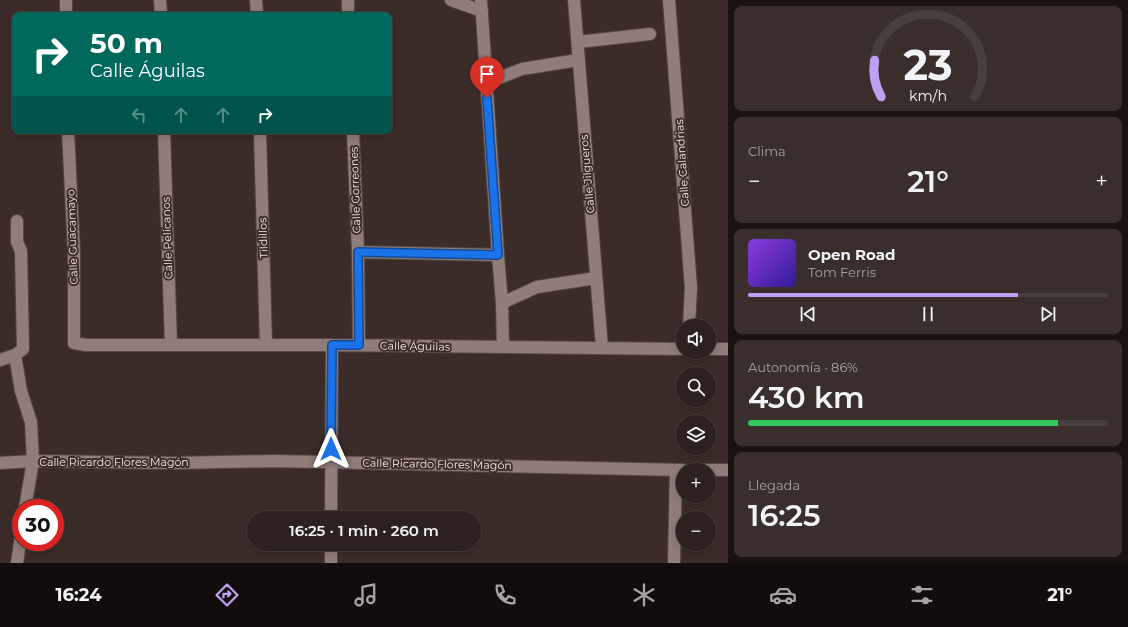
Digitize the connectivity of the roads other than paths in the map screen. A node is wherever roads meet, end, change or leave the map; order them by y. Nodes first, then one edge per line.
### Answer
1 (66, 0) edge
2 (160, 0) edge
3 (256, 0) edge
4 (348, 0) edge
5 (452, 0) edge
6 (574, 0) edge
7 (669, 0) edge
8 (481, 6) edge
9 (66, 12) edge
10 (161, 12) edge
11 (257, 12) edge
12 (348, 12) edge
13 (650, 34) dead end
14 (578, 42) junction
15 (578, 60) junction
16 (486, 82) junction
17 (68, 134) edge
18 (164, 134) edge
19 (260, 134) edge
20 (353, 134) edge
21 (17, 221) dead end
22 (358, 252) junction
23 (498, 255) junction
24 (596, 278) junction
25 (502, 303) junction
26 (689, 319) edge
27 (74, 343) joint
28 (171, 345) junction
29 (266, 345) junction
30 (332, 345) junction
31 (359, 345) junction
32 (503, 347) junction
33 (602, 348) junction
34 (676, 349) edge
35 (716, 349) edge
36 (728, 349) edge
37 (15, 355) junction
38 (0, 360) edge
39 (33, 461) junction
40 (331, 462) junction
41 (0, 463) edge
42 (676, 470) edge
43 (716, 470) edge
44 (728, 470) edge
45 (27, 499) edge
46 (678, 503) edge
47 (331, 511) edge
48 (19, 551) edge
49 (331, 551) edge
50 (17, 563) edge
51 (331, 563) edge
52 (674, 563) edge

1 - 9 street
2 - 10 street
3 - 11 street
4 - 12 street
5 - 8 street
6 - 14 street, Calle Jilgueros
7 - 26 street, Calle Calandrias
8 - 16 street
13 - 14 street
14 - 15 street, Calle Jilgueros
15 - 16 street
15 - 24 street, Calle Jilgueros
16 - 23 street
17 - 27 street, Calle Guacamayo
18 - 28 street, Calle Pelícanos
19 - 29 street, Tildillos
20 - 22 street, Calle Gorreones
21 - 37 street
22 - 23 street
22 - 31 street, Calle Gorreones
23 - 25 street
24 - 25 street
24 - 33 street, Calle Jilgueros
25 - 32 street
27 - 28 street, Calle Águilas
28 - 29 street, Calle Águilas
29 - 30 street, Calle Águilas
30 - 31 street, Calle Águilas
30 - 40 street
31 - 32 street, Calle Águilas
32 - 33 street, Calle Águilas
33 - 34 street, Calle Águilas
35 - 36 street
37 - 38 street
37 - 39 street
39 - 40 street, Calle Ricardo Flores Magón
39 - 41 street, Calle Ricardo Flores Magón
39 - 45 street
40 - 42 street, Calle Ricardo Flores Magón
40 - 47 street
43 - 44 street
46 - 52 street
48 - 50 street
49 - 51 street

